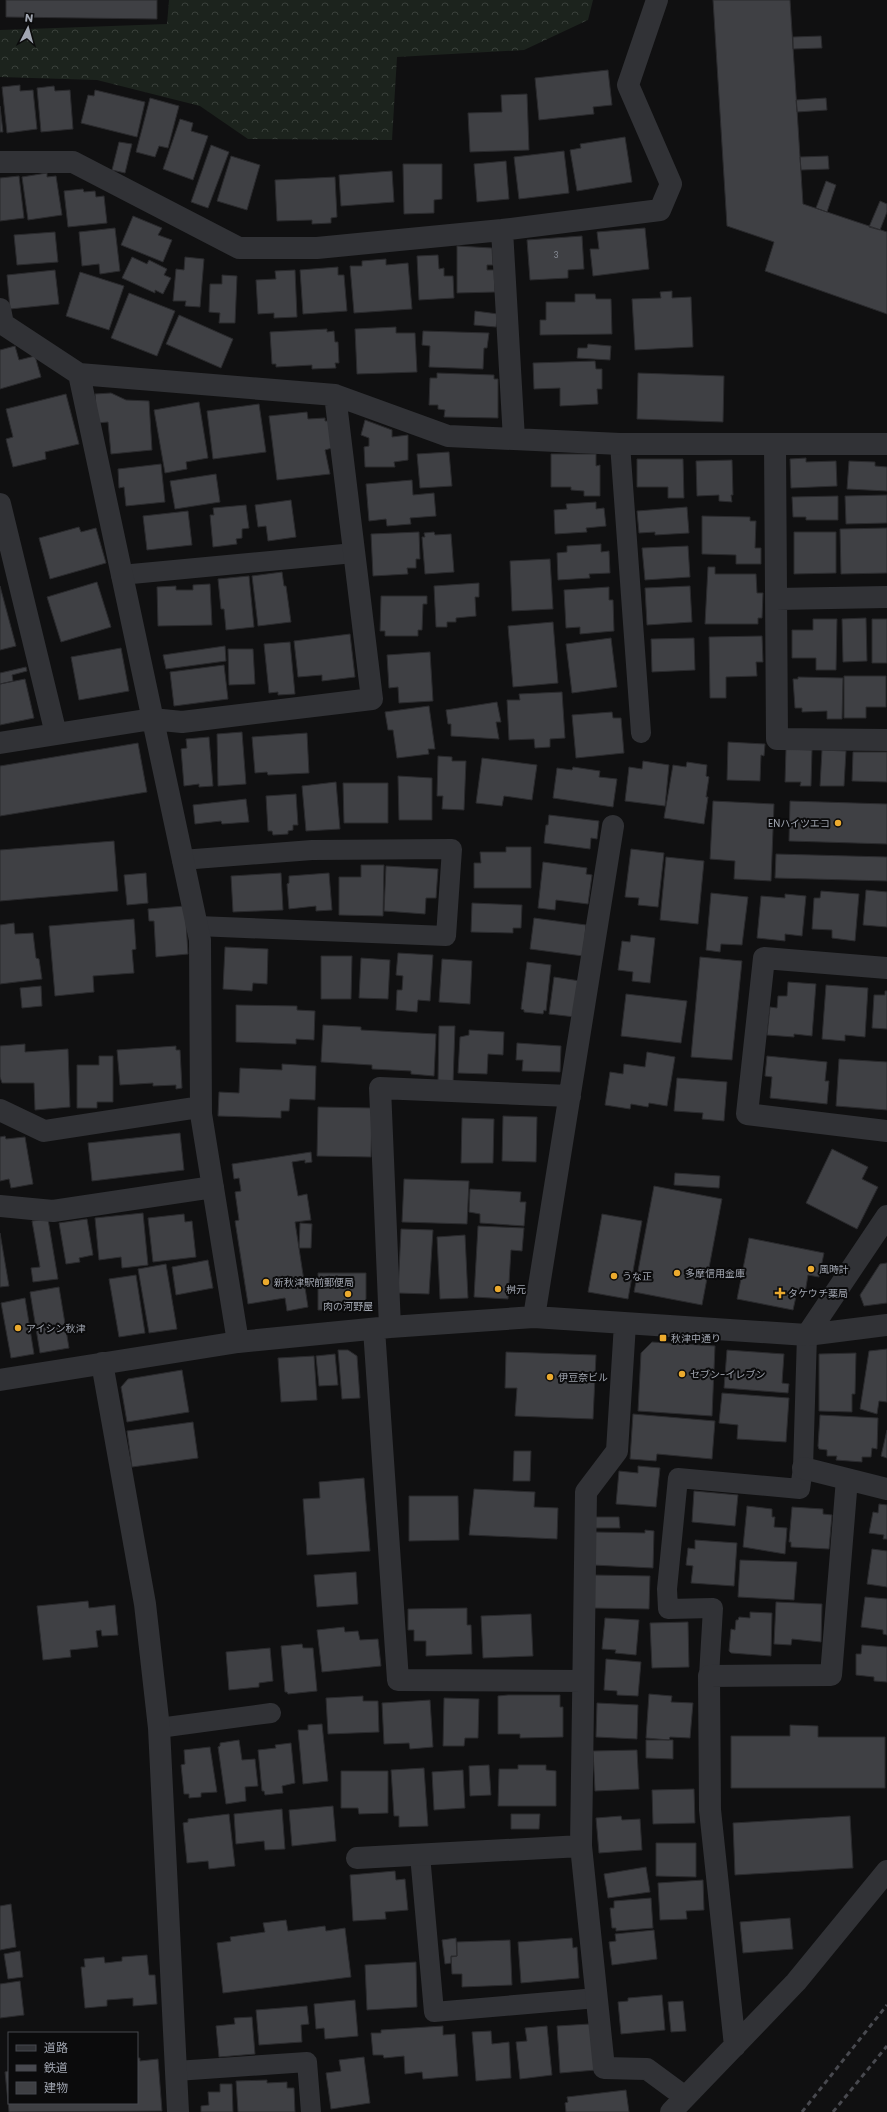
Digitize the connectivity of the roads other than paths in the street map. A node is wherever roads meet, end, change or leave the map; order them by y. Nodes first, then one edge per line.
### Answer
1 (657, 0) edge
2 (0, 162) edge
3 (502, 230) junction
4 (1, 319) edge
5 (79, 374) junction
6 (335, 395) junction
7 (514, 439) junction
8 (620, 444) junction
9 (775, 444) junction
10 (887, 444) edge
11 (0, 504) edge
12 (354, 553) junction
13 (121, 574) junction
14 (887, 597) edge
15 (776, 599) junction
16 (152, 719) junction
17 (641, 733) dead end
18 (56, 734) junction
19 (887, 740) edge
20 (0, 743) edge
21 (613, 826) dead end
22 (182, 860) junction
23 (196, 926) junction
24 (887, 968) edge
25 (570, 1096) junction
26 (200, 1107) junction
27 (0, 1110) edge
28 (887, 1131) edge
29 (212, 1187) junction
30 (0, 1206) edge
31 (887, 1216) edge
32 (534, 1317) junction
33 (625, 1324) junction
34 (887, 1325) edge
35 (382, 1328) junction
36 (807, 1335) junction
37 (238, 1342) junction
38 (102, 1363) junction
39 (0, 1380) edge
40 (804, 1468) junction
41 (847, 1479) junction
42 (887, 1489) edge
43 (709, 1676) junction
44 (584, 1681) junction
45 (271, 1713) dead end
46 (158, 1728) junction
47 (581, 1846) junction
48 (420, 1854) junction
49 (357, 1858) dead end
50 (887, 1871) edge
51 (597, 1998) junction
52 (735, 2046) junction
53 (176, 2071) junction
54 (678, 2104) edge
55 (178, 2112) edge
56 (311, 2112) edge

1 - 3 street
2 - 3 street
3 - 7 street
4 - 5 street
5 - 6 street
5 - 13 street
6 - 7 street
6 - 12 street
7 - 8 street
8 - 9 street
8 - 17 lane
9 - 10 street
9 - 15 street
11 - 18 street
12 - 13 lane
12 - 16 street
13 - 16 street
14 - 15 street
15 - 19 street
16 - 18 street
16 - 22 street
18 - 20 street
21 - 25 street
22 - 23 street
22 - 23 lane
23 - 26 street
24 - 28 street
25 - 32 street
25 - 35 street
26 - 27 street
26 - 29 street
29 - 30 street
29 - 37 street
31 - 36 street
32 - 33 street
32 - 35 street
33 - 36 street
33 - 44 street
34 - 36 street
35 - 37 street
35 - 44 street
36 - 40 lane
37 - 38 street
38 - 39 street
38 - 46 street
40 - 41 street
40 - 43 lane
41 - 42 street
41 - 43 street
43 - 52 street
44 - 47 street
45 - 46 lane
46 - 53 street
47 - 48 street
47 - 51 street
48 - 49 street
48 - 51 lane
50 - 52 street
51 - 54 street
52 - 54 street
53 - 55 street
53 - 56 lane

